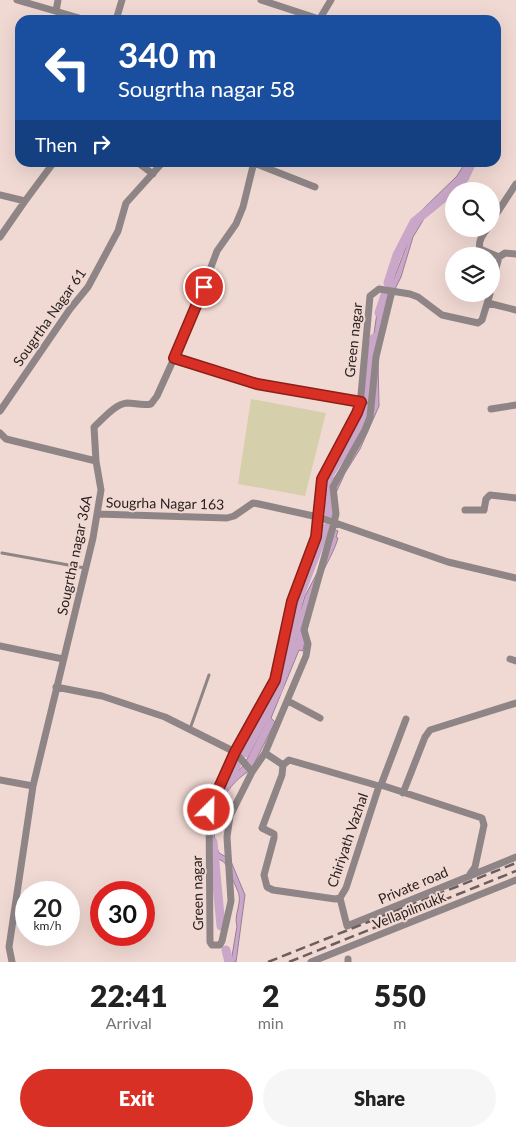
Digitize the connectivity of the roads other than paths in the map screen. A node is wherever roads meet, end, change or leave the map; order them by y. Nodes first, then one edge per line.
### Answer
1 (17, 0) edge
2 (58, 0) edge
3 (122, 0) edge
4 (261, 0) edge
5 (331, 0) edge
6 (56, 11) junction
7 (69, 15) edge
8 (118, 15) edge
9 (304, 15) edge
10 (322, 15) edge
11 (50, 167) edge
12 (144, 167) edge
13 (159, 167) edge
14 (253, 167) edge
15 (264, 167) edge
16 (153, 174) junction
17 (516, 184) edge
18 (315, 187) dead end
19 (0, 195) edge
20 (24, 201) junction
21 (500, 208) edge
22 (0, 237) edge
23 (516, 254) edge
24 (500, 256) edge
25 (392, 291) junction
26 (488, 303) joint
27 (516, 310) edge
28 (174, 358) junction
29 (364, 402) junction
30 (516, 406) edge
31 (491, 409) dead end
32 (0, 411) edge
33 (0, 433) edge
34 (96, 461) junction
35 (516, 498) edge
36 (465, 510) dead end
37 (97, 514) junction
38 (318, 517) junction
39 (334, 523) junction
40 (2, 553) dead end
41 (86, 568) junction
42 (516, 578) edge
43 (0, 646) edge
44 (63, 659) junction
45 (209, 675) dead end
46 (56, 687) junction
47 (288, 700) junction
48 (516, 703) edge
49 (320, 718) dead end
50 (406, 719) dead end
51 (190, 729) junction
52 (235, 752) junction
53 (265, 753) junction
54 (283, 765) junction
55 (252, 772) junction
56 (0, 780) edge
57 (33, 786) junction
58 (380, 786) junction
59 (403, 793) junction
60 (516, 856) edge
61 (470, 874) junction
62 (516, 880) edge
63 (340, 898) junction
64 (0, 946) edge
65 (9, 948) junction
66 (12, 962) edge
67 (311, 962) edge

1 - 6 street
2 - 6 street
3 - 8 street
4 - 9 street
5 - 10 street
6 - 7 street
11 - 20 street
12 - 16 street
13 - 16 street, Sougrtha Nagar 61
14 - 28 street, Sougrtha nagar 36A
15 - 18 street
16 - 32 street, Sougrtha Nagar 61
17 - 21 street
19 - 20 street
20 - 22 street
23 - 24 street
25 - 26 street, Green nagar
25 - 29 street, Green nagar
25 - 39 street, Green nagar
26 - 27 street
28 - 29 lane
28 - 34 street, Sougrtha nagar 36A
29 - 38 street, Green nagar
30 - 31 street
33 - 34 street
34 - 37 street, Sougrtha nagar 36A
35 - 36 street
37 - 38 street, Sougrha Nagar 163
37 - 41 street, Sougrtha nagar 36A
38 - 39 street, Sougrha Nagar 163
38 - 52 street, Green nagar
39 - 42 street, Sougrha Nagar 163
39 - 47 street, Green nagar
40 - 41 lane
41 - 44 street, Sougrtha nagar 36A
43 - 44 street
44 - 46 street, Sougrtha nagar 36A
45 - 51 lane
46 - 51 street
46 - 57 street, Sougrtha nagar 36A
47 - 49 street
47 - 53 street, Green nagar
48 - 59 street
50 - 58 street
51 - 52 street
52 - 55 street
52 - 55 street, Green nagar
53 - 54 street
53 - 55 street, Green nagar
54 - 58 street
54 - 63 street, Chiriyath Vazhal
56 - 57 street
57 - 65 street, Sougrtha nagar 36A
58 - 59 street, Chiriyath Vazhal
58 - 63 street, Chiriyath Vazhal
59 - 61 street, Chiriyath Vazhal
60 - 61 street, Private road
61 - 63 street, Private road
62 - 67 street, Vellapilmukk
64 - 65 street
65 - 66 street

